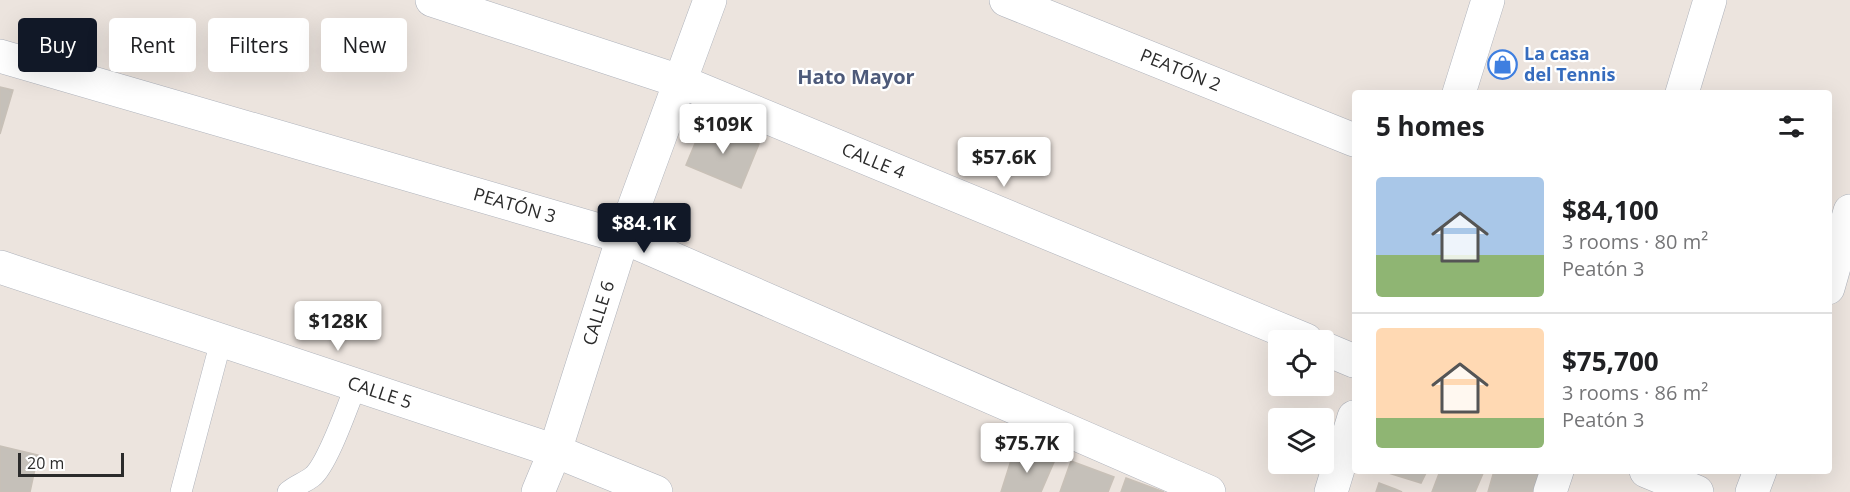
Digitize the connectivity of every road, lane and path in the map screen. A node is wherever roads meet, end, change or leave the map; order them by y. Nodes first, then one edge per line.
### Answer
1 (432, 0) edge
2 (710, 0) edge
3 (1006, 0) edge
4 (1488, 0) edge
5 (1710, 0) edge
6 (0, 56) edge
7 (682, 82) junction
8 (1460, 90) edge
9 (1683, 90) edge
10 (1352, 139) edge
11 (1850, 211) edge
12 (623, 237) junction
13 (0, 267) edge
14 (1832, 274) edge
15 (1832, 296) edge
16 (1850, 299) edge
17 (1282, 330) edge
18 (221, 340) junction
19 (1334, 353) edge
20 (1352, 360) edge
21 (356, 385) junction
22 (1352, 424) edge
23 (555, 451) junction
24 (1556, 474) edge
25 (1653, 474) edge
26 (1759, 474) edge
27 (181, 492) edge
28 (288, 492) edge
29 (538, 492) edge
30 (656, 492) edge
31 (1209, 492) edge
32 (1331, 492) edge
33 (1550, 492) edge
34 (1697, 492) edge
35 (1752, 492) edge

1 - 7 street, CALLE 4
2 - 7 street, CALLE 6
3 - 10 street, PEATÓN 2
4 - 8 street
5 - 9 street
6 - 12 street, PEATÓN 3
7 - 12 street, CALLE 6
7 - 17 street, CALLE 4
11 - 14 street
12 - 23 street, CALLE 6
12 - 31 street, PEATÓN 3
13 - 18 street, CALLE 5
15 - 16 street
18 - 21 street, CALLE 5
18 - 27 lane
19 - 20 street
21 - 23 street, CALLE 5
21 - 28 lane
22 - 32 street
23 - 29 street, CALLE 6
23 - 30 street, CALLE 5
24 - 33 street
25 - 34 street
26 - 35 street

